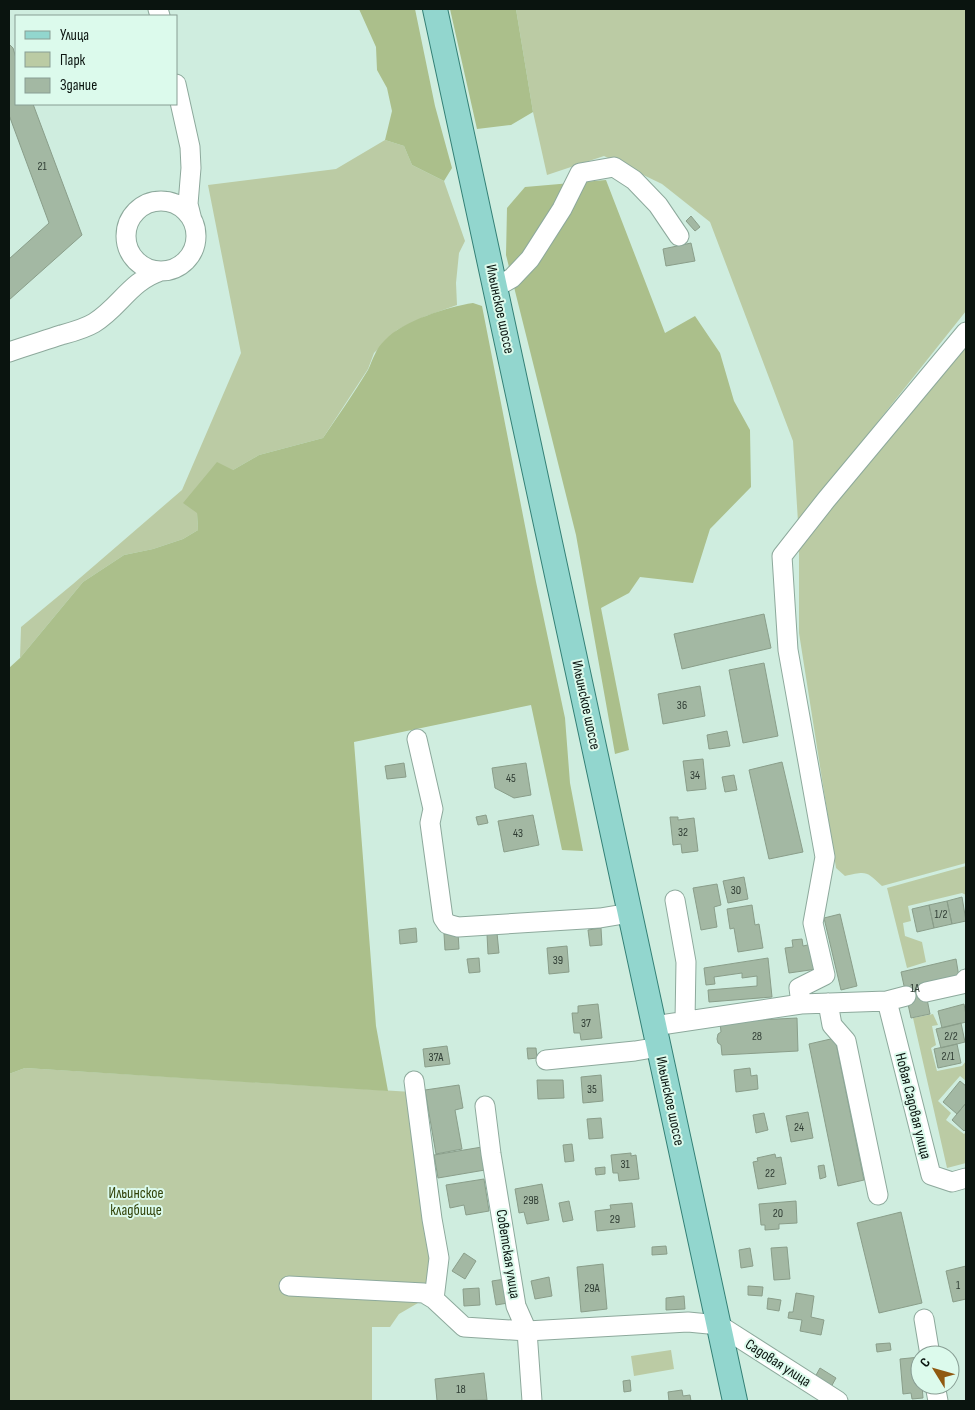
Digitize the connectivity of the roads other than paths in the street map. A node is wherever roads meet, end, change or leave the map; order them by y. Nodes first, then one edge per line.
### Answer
1 (435, 9) edge
2 (178, 93) edge
3 (191, 168) junction
4 (161, 201) junction
5 (192, 221) junction
6 (679, 236) dead end
7 (133, 257) junction
8 (160, 271) junction
9 (496, 287) junction
10 (128, 290) junction
11 (966, 332) edge
12 (9, 352) edge
13 (417, 739) dead end
14 (675, 900) dead end
15 (630, 913) junction
16 (966, 979) edge
17 (926, 992) dead end
18 (906, 996) dead end
19 (887, 1001) junction
20 (828, 1003) junction
21 (801, 1004) junction
22 (686, 1021) junction
23 (656, 1036) junction
24 (546, 1060) dead end
25 (414, 1081) dead end
26 (485, 1106) dead end
27 (966, 1178) edge
28 (878, 1195) dead end
29 (289, 1286) dead end
30 (434, 1298) junction
31 (924, 1319) dead end
32 (719, 1324) junction
33 (527, 1331) junction
34 (928, 1345) edge
35 (532, 1401) edge
36 (735, 1401) edge
37 (838, 1401) edge

1 - 9 main road, Ильинское шоссе
2 - 3 street
3 - 4 street
3 - 5 street
4 - 5 street
4 - 7 street
5 - 8 street
6 - 9 street
7 - 8 street
7 - 10 street
8 - 10 street
9 - 15 main road, Ильинское шоссе
10 - 12 street
11 - 21 street
13 - 15 street
14 - 22 street
15 - 23 main road, Ильинское шоссе
16 - 17 street
18 - 19 street
19 - 20 street
19 - 27 street, Новая Садовая улица
20 - 21 street
20 - 28 street
21 - 22 street
22 - 23 street
23 - 24 street
23 - 32 main road, Ильинское шоссе
25 - 30 street
26 - 33 street, Советская улица
29 - 30 street
30 - 33 street
31 - 34 street
32 - 33 street
32 - 36 main road, Ильинское шоссе
32 - 37 street, Садовая улица
33 - 35 street, Советская улица

